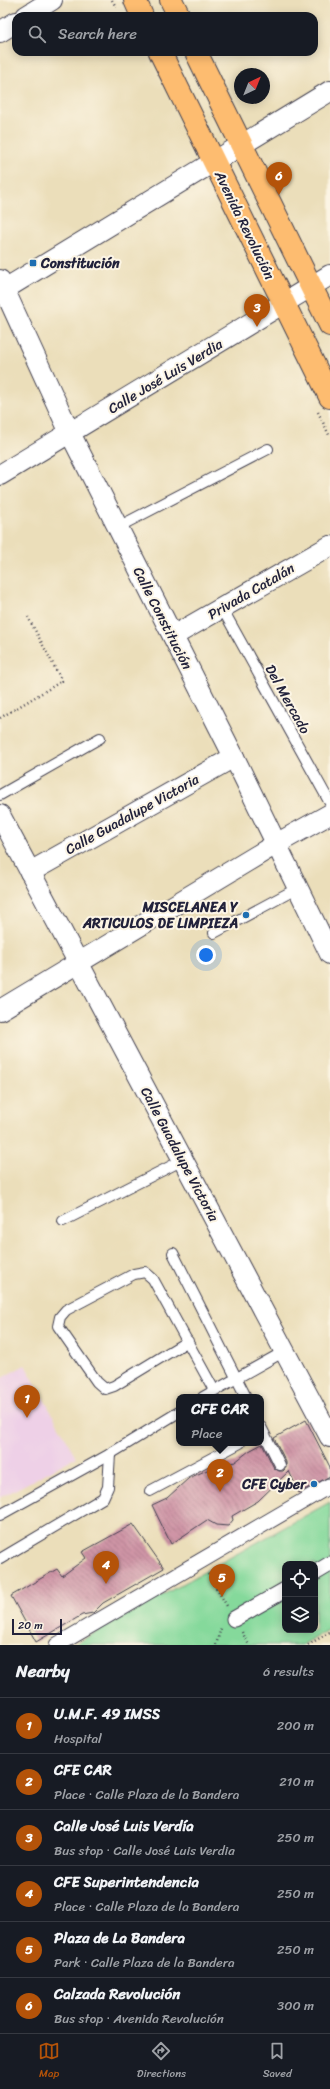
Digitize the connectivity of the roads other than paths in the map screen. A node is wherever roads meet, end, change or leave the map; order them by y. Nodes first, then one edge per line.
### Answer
1 (52, 0) edge
2 (135, 0) edge
3 (171, 0) edge
4 (32, 12) edge
5 (140, 12) edge
6 (176, 12) edge
7 (12, 24) edge
8 (0, 32) edge
9 (162, 56) edge
10 (198, 56) edge
11 (330, 91) edge
12 (242, 145) junction
13 (214, 162) junction
14 (330, 275) edge
15 (2, 287) edge
16 (311, 287) junction
17 (284, 304) junction
18 (330, 325) edge
19 (330, 397) edge
20 (70, 433) junction
21 (268, 449) dead end
22 (0, 474) edge
23 (118, 527) junction
24 (330, 546) edge
25 (222, 608) junction
26 (173, 636) junction
27 (100, 738) dead end
28 (234, 757) junction
29 (0, 796) edge
30 (330, 802) edge
31 (330, 814) edge
32 (0, 815) edge
33 (276, 844) junction
34 (30, 872) junction
35 (298, 888) junction
36 (214, 933) dead end
37 (330, 954) edge
38 (78, 963) junction
39 (0, 1010) edge
40 (183, 1160) junction
41 (63, 1221) dead end
42 (173, 1253) dead end
43 (188, 1341) junction
44 (285, 1351) junction
45 (236, 1378) junction
46 (214, 1390) junction
47 (208, 1394) edge
48 (244, 1394) edge
49 (176, 1414) edge
50 (264, 1434) edge
51 (330, 1437) edge
52 (234, 1446) edge
53 (110, 1454) junction
54 (280, 1465) dead end
55 (329, 1486) edge
56 (150, 1492) dead end
57 (0, 1515) edge
58 (0, 1559) edge
59 (330, 1564) edge
60 (318, 1571) edge
61 (282, 1592) edge
62 (234, 1619) road end
63 (57, 1645) edge

1 - 4 street
2 - 5 main road
3 - 6 main road
7 - 8 street
9 - 13 main road, Avenida Revolución
10 - 12 main road
11 - 12 street
12 - 13 street
12 - 16 main road
13 - 15 street
13 - 17 main road, Avenida Revolución
14 - 16 street, Calle José Luis Verdia
15 - 20 street, Calle Constitución
16 - 17 street, Calle José Luis Verdia
16 - 18 main road
17 - 19 main road, Avenida Revolución
17 - 20 street, Calle José Luis Verdia
20 - 22 street, Calle José Luis Verdia
20 - 23 street, Calle Constitución
21 - 23 lane
23 - 26 street, Calle Constitución
24 - 25 street, Privada Catalán
25 - 26 street, Privada Catalán
25 - 30 lane, Del Mercado
26 - 28 street, Calle Constitución
27 - 29 lane
28 - 33 street, Calle Constitución
28 - 34 street, Calle Guadalupe Victoria
31 - 33 street
32 - 34 street, Calle Guadalupe Victoria
33 - 35 street, Calle Constitución
33 - 38 street
34 - 38 street, Calle Guadalupe Victoria
35 - 36 lane
35 - 37 street, Calle Constitución
38 - 39 street
38 - 40 street, Calle Guadalupe Victoria
40 - 41 lane
40 - 44 street, Calle Guadalupe Victoria
42 - 45 lane
43 - 43 lane
43 - 46 lane
44 - 45 lane
44 - 51 street, Calle Guadalupe Victoria
45 - 46 lane
45 - 48 lane
46 - 47 lane
49 - 53 lane
50 - 54 lane
52 - 56 lane
53 - 57 lane
53 - 58 lane
55 - 63 street
59 - 60 street
61 - 62 street

